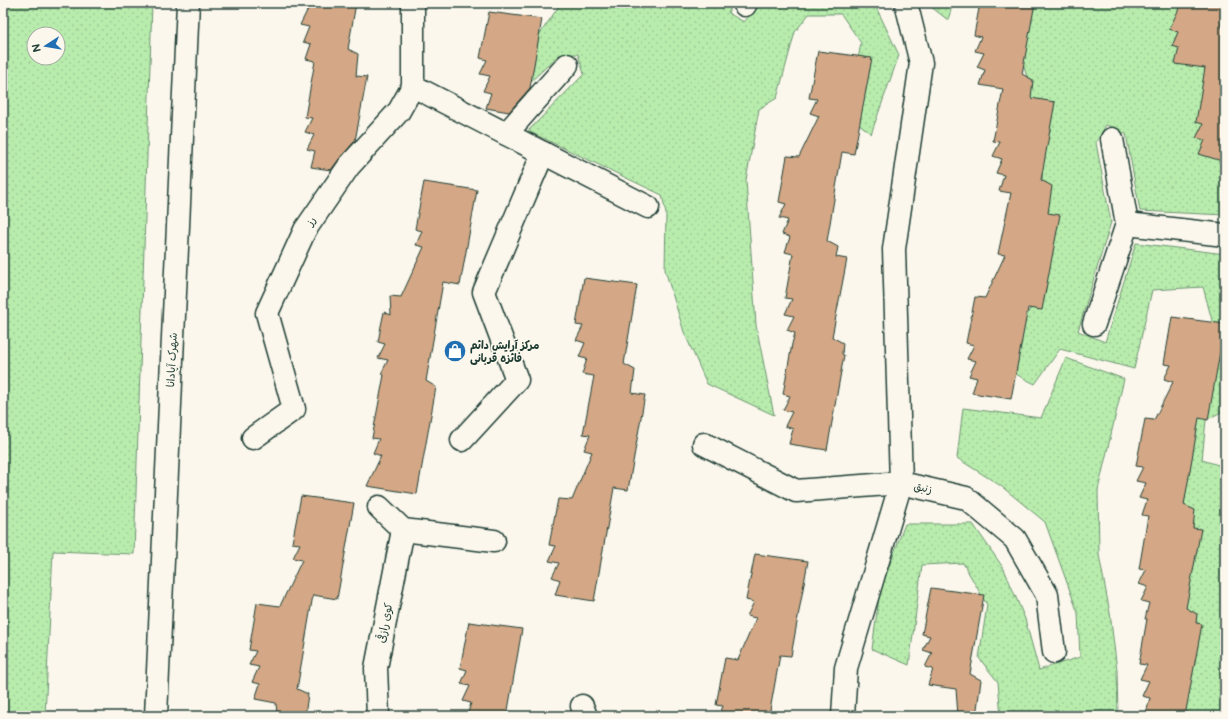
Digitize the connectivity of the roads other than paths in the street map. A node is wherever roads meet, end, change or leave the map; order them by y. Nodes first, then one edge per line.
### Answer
1 (188, 3) edge
2 (413, 3) edge
3 (906, 3) edge
4 (567, 65) dead end
5 (414, 86) junction
6 (506, 134) junction
7 (1112, 139) dead end
8 (543, 153) junction
9 (648, 207) dead end
10 (1126, 224) junction
11 (1225, 235) edge
12 (1094, 324) dead end
13 (253, 438) dead end
14 (462, 440) dead end
15 (704, 444) dead end
16 (901, 483) junction
17 (379, 507) dead end
18 (403, 530) junction
19 (494, 541) dead end
20 (1054, 652) dead end
21 (156, 716) edge
22 (378, 716) edge
23 (843, 716) edge

1 - 21 street, شهرک آپادانا
2 - 5 street
3 - 16 street
4 - 6 street
5 - 6 street
5 - 13 street, رز
6 - 8 street
7 - 10 street
8 - 9 street
8 - 14 street
10 - 11 street
10 - 12 street
15 - 16 street, زنبق
16 - 20 street, زنبق
16 - 23 street
17 - 18 street
18 - 19 street
18 - 22 street, کوی رازقی

